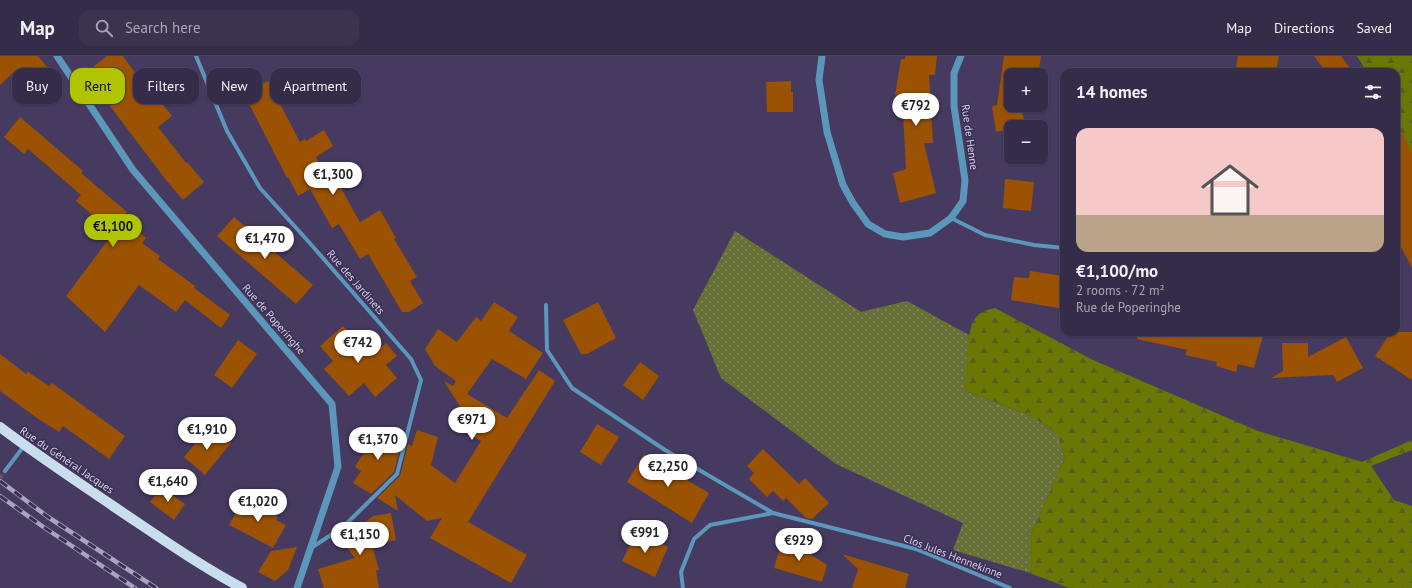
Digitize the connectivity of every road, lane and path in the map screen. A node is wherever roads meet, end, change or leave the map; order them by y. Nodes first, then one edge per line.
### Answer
1 (58, 56) edge
2 (196, 56) edge
3 (822, 56) edge
4 (961, 56) edge
5 (951, 218) junction
6 (1060, 248) edge
7 (546, 305) dead end
8 (0, 428) edge
9 (24, 446) junction
10 (5, 471) tunnel mouth
11 (773, 513) junction
12 (311, 548) junction
13 (242, 588) edge
14 (297, 588) edge
15 (683, 588) edge
16 (1010, 588) edge

1 - 12 street, Rue de Poperinghe
2 - 12 street, Rue des Jardinets
3 - 5 street
4 - 5 street, Rue de Henne
5 - 6 street
7 - 11 street, Clos Jules Hennekinne
8 - 9 main road, Rue du Général Jacques
9 - 10 street
9 - 13 main road, Rue du Général Jacques
11 - 15 street, Clos Jules Hennekinne
11 - 16 street, Clos Jules Hennekinne
12 - 14 street, Rue de Poperinghe

